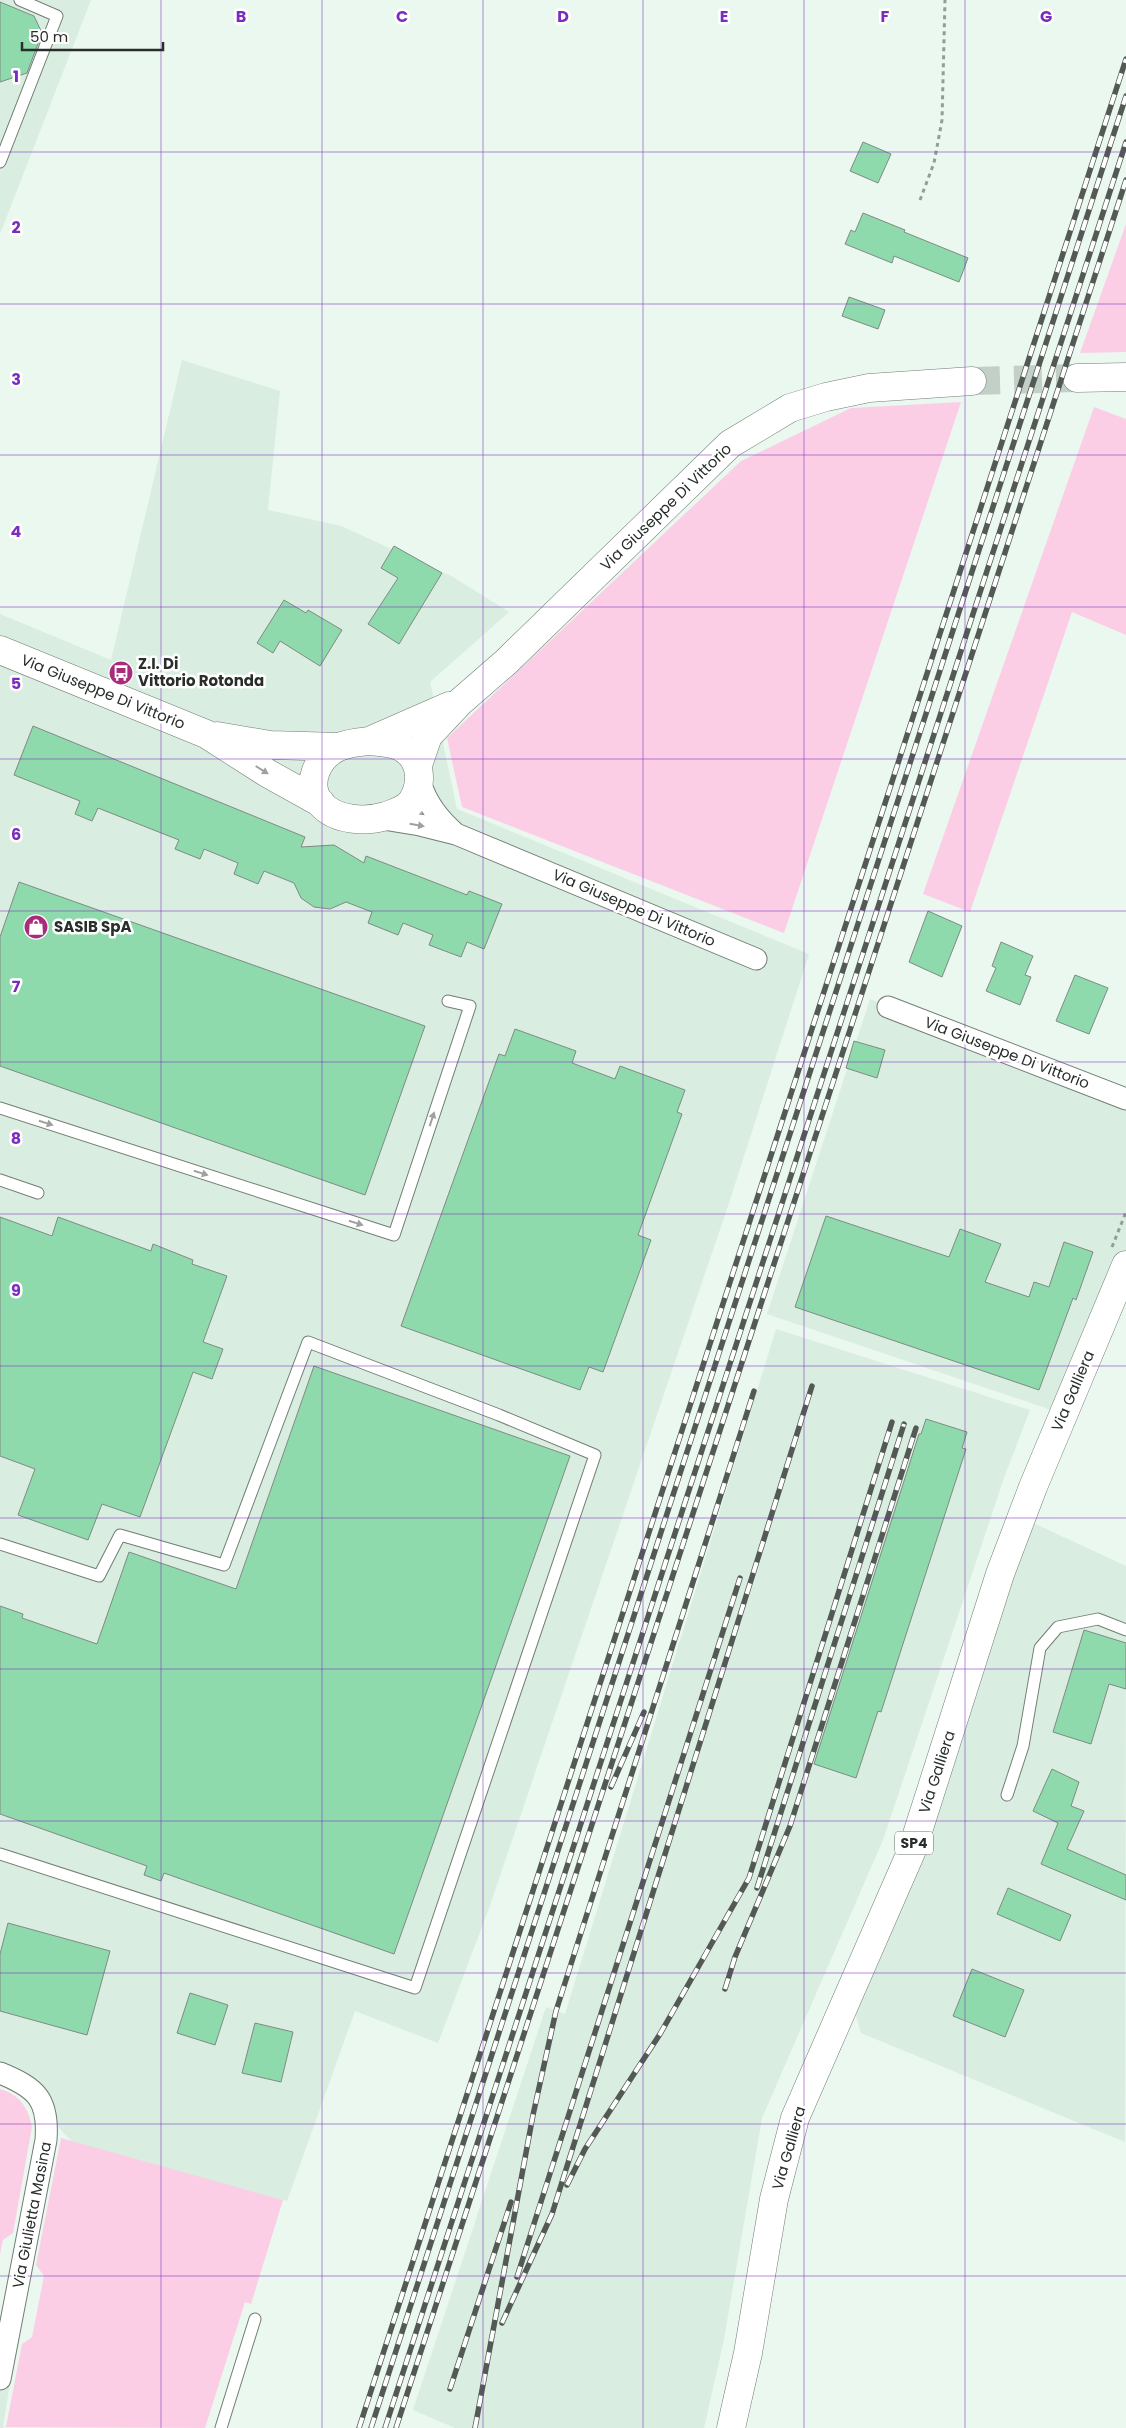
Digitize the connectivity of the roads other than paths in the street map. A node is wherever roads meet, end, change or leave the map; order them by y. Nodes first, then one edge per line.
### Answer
1 (20, 0) edge
2 (0, 162) edge
3 (1126, 377) edge
4 (1077, 378) tunnel mouth
5 (972, 381) tunnel mouth
6 (0, 650) edge
7 (460, 702) junction
8 (206, 734) junction
9 (369, 741) junction
10 (339, 746) junction
11 (419, 773) junction
12 (321, 803) junction
13 (377, 818) junction
14 (456, 834) junction
15 (756, 959) dead end
16 (448, 1001) dead end
17 (888, 1007) dead end
18 (1126, 1099) edge
19 (0, 1108) edge
20 (0, 1180) edge
21 (38, 1193) dead end
22 (1126, 1265) edge
23 (0, 1544) edge
24 (1126, 1630) edge
25 (1007, 1795) dead end
26 (0, 1854) edge
27 (0, 2073) edge
28 (256, 2319) dead end
29 (0, 2379) edge
30 (221, 2428) edge
31 (731, 2428) edge

1 - 2 lane
3 - 4 street
5 - 7 street, Via Giuseppe Di Vittorio
6 - 8 street, Via Giuseppe Di Vittorio
7 - 9 street, Via Giuseppe Di Vittorio
7 - 11 street, Via Giuseppe Di Vittorio
8 - 10 street, Via Giuseppe Di Vittorio
8 -> 12 street, Via Giuseppe Di Vittorio
9 - 10 street, Via Giuseppe Di Vittorio
9 - 11 street, Via Giuseppe Di Vittorio
10 - 12 street
11 - 13 street, Via Giuseppe Di Vittorio
11 - 14 street, Via Giuseppe Di Vittorio
12 - 13 street, Via Giuseppe Di Vittorio
13 -> 14 street, Via Giuseppe Di Vittorio
14 - 15 street, Via Giuseppe Di Vittorio
19 -> 16 lane
17 - 18 street, Via Giuseppe Di Vittorio
20 - 21 lane
22 - 31 street, Via Galliera / SP4
23 - 26 lane
24 - 25 lane
27 - 29 street, Via Giulietta Masina
28 - 30 lane

